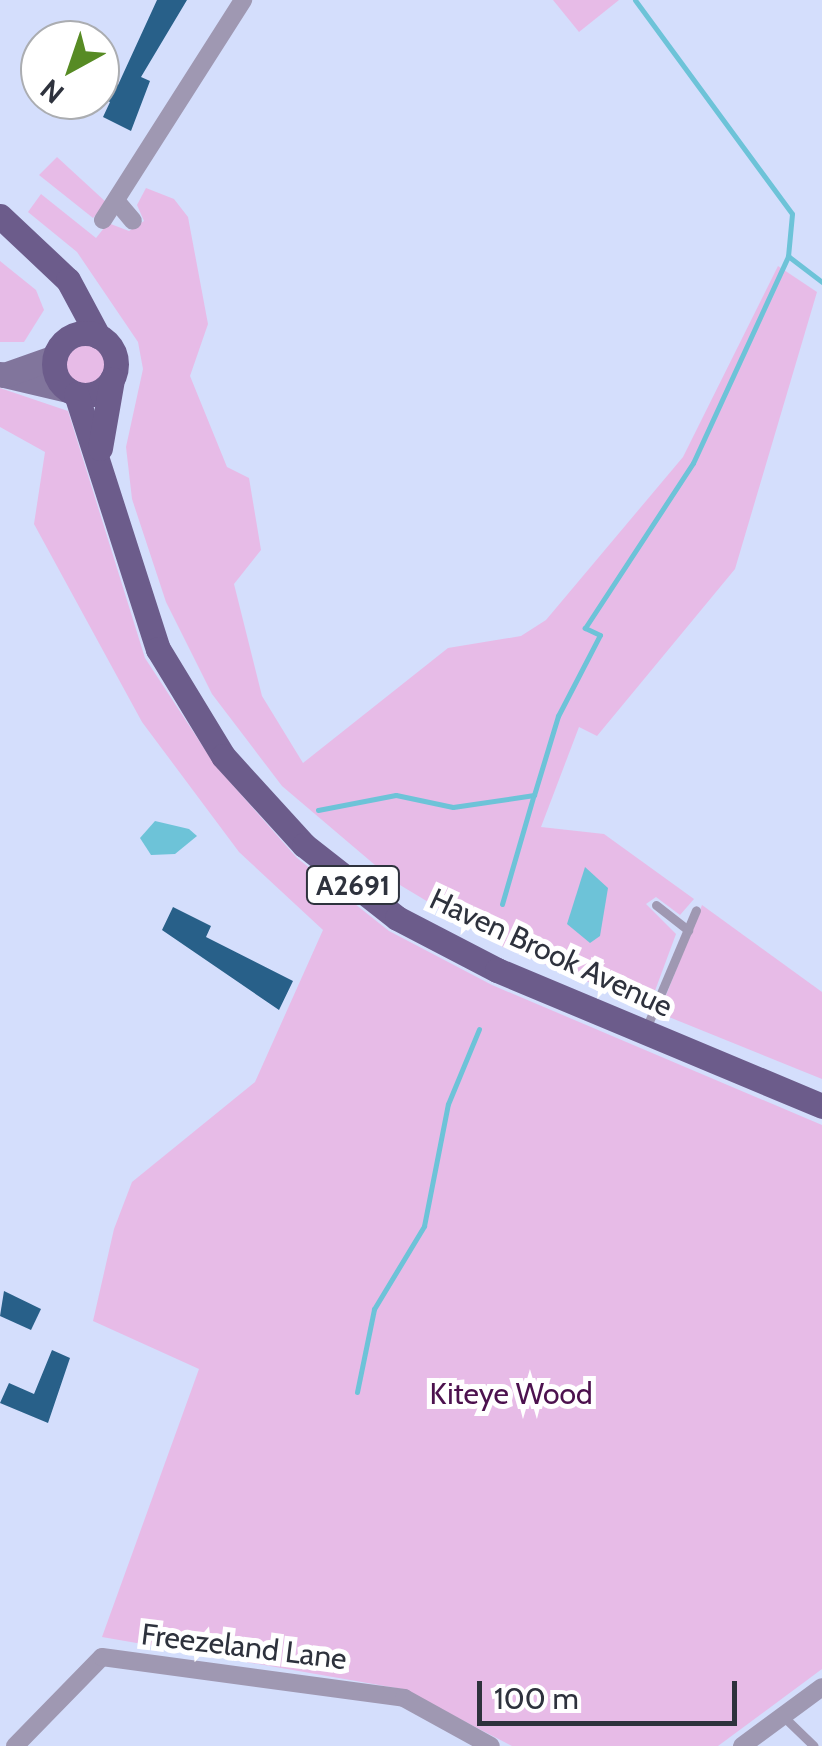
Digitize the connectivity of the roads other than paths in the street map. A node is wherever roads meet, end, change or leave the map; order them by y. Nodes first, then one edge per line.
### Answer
1 (243, 0) edge
2 (118, 203) junction
3 (0, 216) edge
4 (103, 220) dead end
5 (133, 221) dead end
6 (68, 280) junction
7 (98, 336) junction
8 (60, 349) junction
9 (2, 374) edge
10 (112, 379) junction
11 (72, 392) junction
12 (100, 448) junction
13 (656, 905) dead end
14 (696, 910) dead end
15 (688, 930) junction
16 (644, 1033) junction
17 (822, 1106) edge
18 (822, 1686) edge
19 (786, 1720) junction
20 (15, 1746) edge
21 (490, 1746) edge
22 (742, 1746) edge
23 (814, 1746) edge

1 - 2 street
2 - 4 street
2 - 5 street
3 - 6 main road
6 - 7 main road
6 - 8 main road
7 - 8 main road
7 - 10 main road
8 - 9 street
8 - 11 main road, Haven Brook Avenue
9 - 11 street
10 - 11 main road
10 - 12 main road, Haven Brook Avenue / A2691
11 - 12 main road, Haven Brook Avenue / A2691
12 - 16 main road, Haven Brook Avenue / A2691
13 - 15 lane
14 - 15 lane
15 - 16 lane
16 - 17 main road, Haven Brook Avenue / A2691
18 - 19 street
19 - 22 street
19 - 23 lane
20 - 21 street, Freezeland Lane

